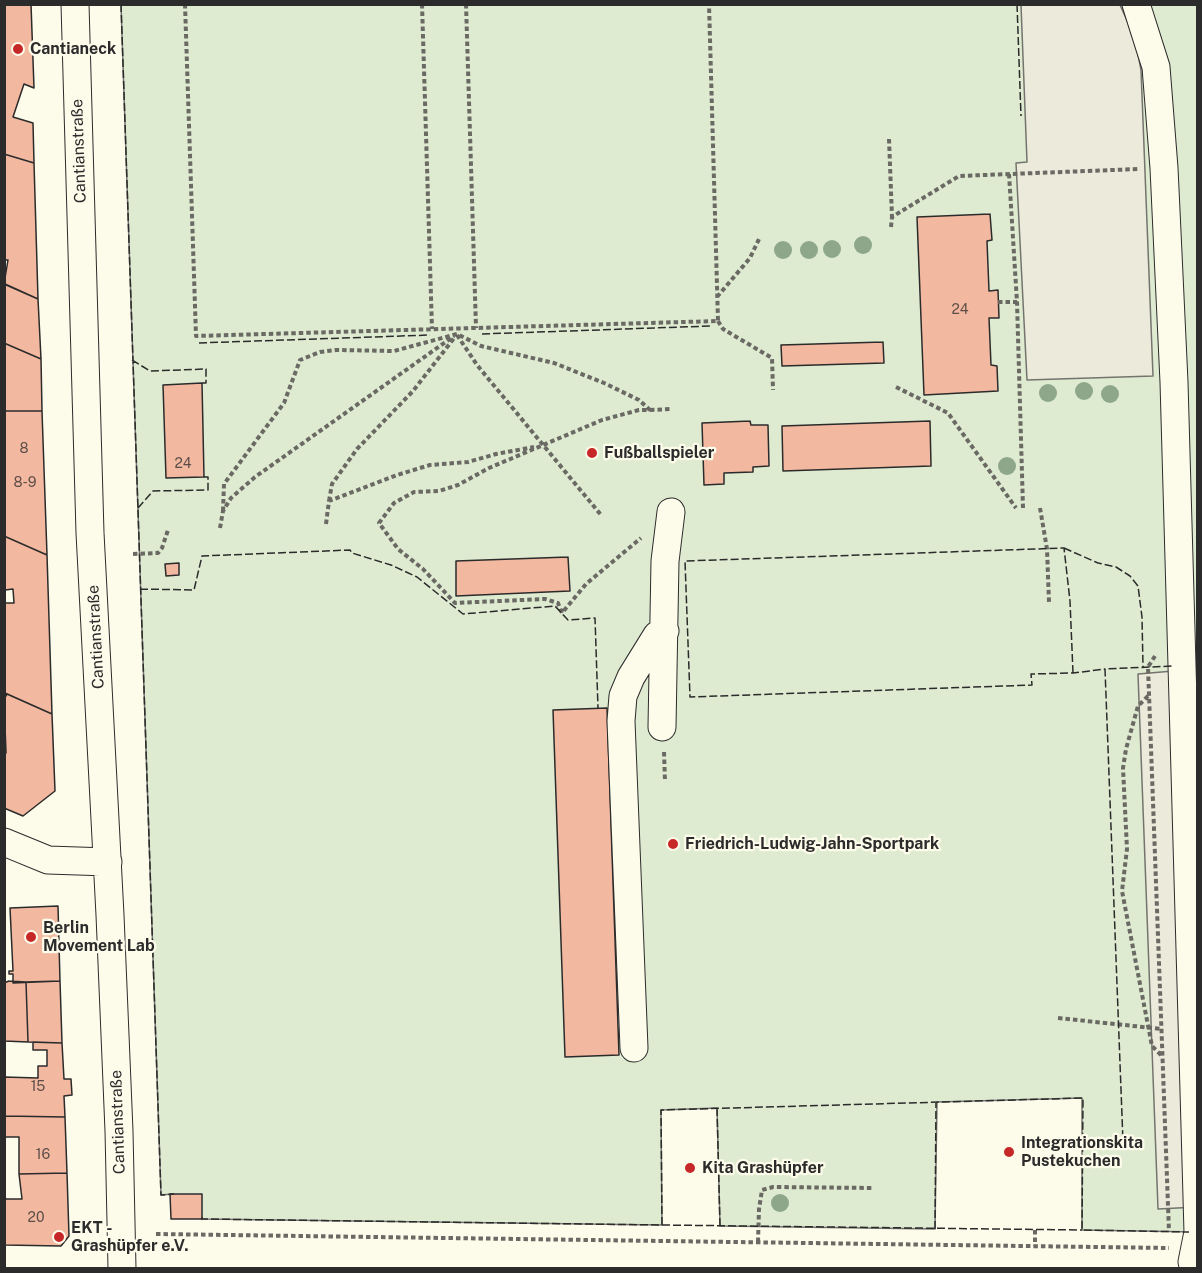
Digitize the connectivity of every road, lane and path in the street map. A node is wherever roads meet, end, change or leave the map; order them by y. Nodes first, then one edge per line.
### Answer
1 (75, 4) edge
2 (186, 4) edge
3 (422, 4) edge
4 (466, 4) edge
5 (709, 4) edge
6 (1137, 4) edge
7 (890, 139) dead end
8 (1164, 168) junction
9 (1009, 174) junction
10 (892, 217) junction
11 (891, 227) dead end
12 (760, 237) dead end
13 (717, 297) junction
14 (998, 302) dead end
15 (1017, 302) junction
16 (718, 321) junction
17 (476, 328) junction
18 (432, 329) junction
19 (457, 331) junction
20 (896, 387) dead end
21 (773, 390) dead end
22 (672, 409) dead end
23 (650, 410) junction
24 (543, 445) junction
25 (329, 501) junction
26 (1016, 508) dead end
27 (1023, 508) dead end
28 (1040, 508) dead end
29 (223, 511) junction
30 (671, 512) joint
31 (601, 515) dead end
32 (326, 524) dead end
33 (220, 528) dead end
34 (168, 530) dead end
35 (133, 554) dead end
36 (1049, 602) dead end
37 (665, 631) junction
38 (1148, 667) dead end
39 (1149, 695) junction
40 (662, 727) dead end
41 (4, 842) edge
42 (108, 862) junction
43 (1058, 1018) dead end
44 (1149, 1027) junction
45 (1162, 1029) junction
46 (634, 1048) dead end
47 (1163, 1057) junction
48 (872, 1188) dead end
49 (1035, 1230) dead end
50 (1169, 1232) dead end
51 (1197, 1232) edge
52 (156, 1234) dead end
53 (758, 1242) junction
54 (1035, 1246) junction
55 (1188, 1260) edge
56 (122, 1269) edge

1 - 42 street, Cantianstraße
2 - 18 path
3 - 18 path
4 - 17 path
5 - 13 path
6 - 8 street
7 - 10 path
8 - 9 path
8 - 51 street
9 - 10 path
9 - 15 path
10 - 11 path
12 - 13 path
13 - 16 path
14 - 15 path
15 - 27 path
16 - 17 path
16 - 21 path
17 - 19 path
18 - 19 path
19 - 23 path
19 - 24 path
19 - 25 path
19 - 29 path
19 - 29 path
20 - 26 path
22 - 23 path
23 - 24 path
24 - 25 path
24 - 30 path
24 - 31 path
25 - 32 path
28 - 36 path
29 - 33 path
30 - 37 street
34 - 35 path
37 - 40 street
37 - 46 street
38 - 39 path
39 - 44 path
39 - 45 path
41 - 42 street
42 - 56 street, Cantianstraße
43 - 44 path
44 - 45 path
44 - 47 path
45 - 47 path
47 - 50 path
48 - 53 path
49 - 54 path
51 - 55 street
52 - 53 path
53 - 54 path
54 - 55 path

